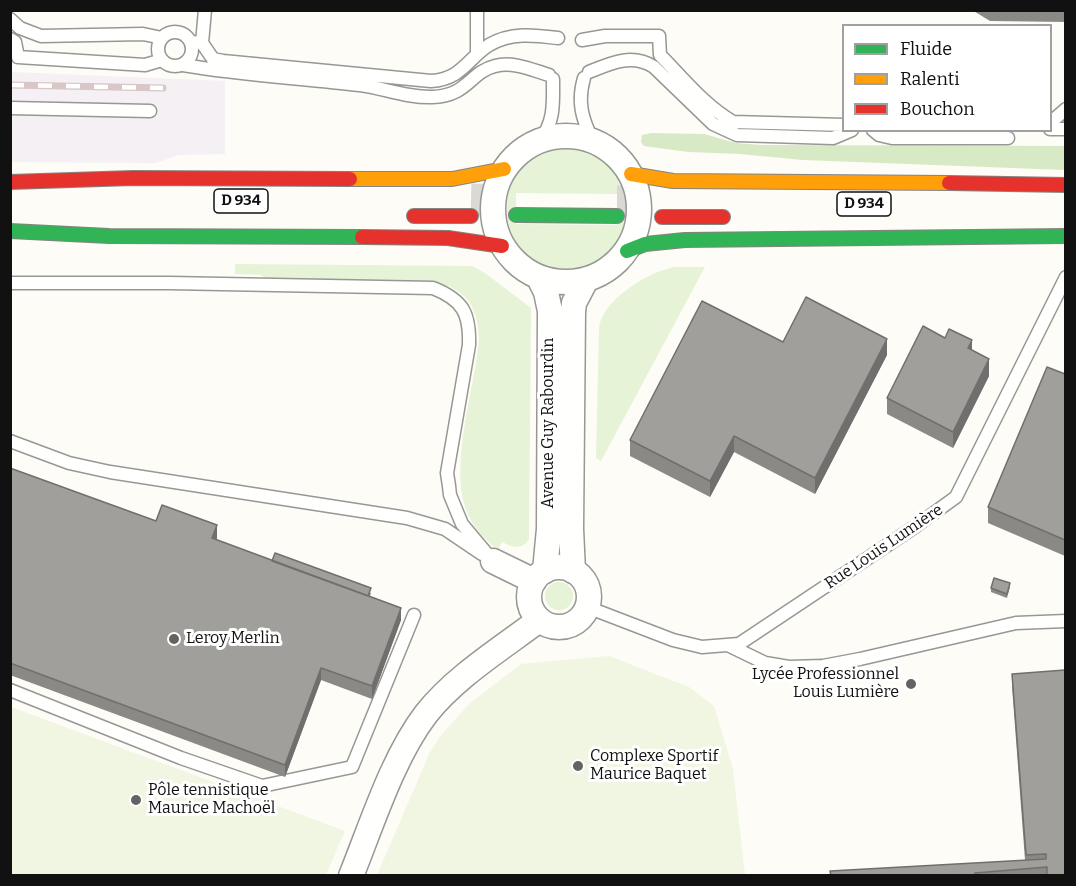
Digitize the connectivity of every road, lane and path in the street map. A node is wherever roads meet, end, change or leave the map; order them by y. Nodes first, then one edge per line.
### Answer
1 (205, 10) edge
2 (477, 10) edge
3 (10, 19) edge
4 (162, 38) junction
5 (558, 38) dead end
6 (10, 39) edge
7 (582, 40) dead end
8 (197, 42) junction
9 (477, 54) junction
10 (162, 60) junction
11 (183, 65) junction
12 (10, 108) edge
13 (1065, 109) edge
14 (150, 111) dead end
15 (1052, 121) edge
16 (842, 125) edge
17 (847, 132) edge
18 (875, 132) edge
19 (1008, 138) dead end
20 (540, 141) junction
21 (593, 141) junction
22 (504, 169) junction
23 (630, 174) junction
24 (10, 182) edge
25 (1065, 186) edge
26 (538, 201) dead end
27 (401, 216) dead end
28 (471, 216) tunnel mouth
29 (617, 216) tunnel mouth
30 (662, 217) tunnel mouth
31 (731, 217) dead end
32 (10, 231) edge
33 (1065, 236) edge
34 (502, 246) junction
35 (627, 251) junction
36 (1065, 277) edge
37 (539, 278) junction
38 (586, 280) junction
39 (10, 283) edge
40 (10, 441) edge
41 (493, 561) junction
42 (573, 571) junction
43 (539, 576) junction
44 (587, 607) junction
45 (414, 615) dead end
46 (539, 620) junction
47 (1065, 621) edge
48 (730, 646) junction
49 (10, 690) edge
50 (351, 876) edge

1 - 8 lane
2 - 9 lane
3 - 4 lane
4 - 8 lane
4 - 10 lane
5 - 9 lane
6 - 10 lane
7 - 16 lane
8 - 9 lane
8 - 11 lane
10 - 11 lane
11 - 20 lane
12 - 14 lane
13 - 15 lane
17 - 21 lane
18 - 19 lane
20 - 21 street
20 - 22 street
21 - 23 street
22 - 24 main road
22 - 34 street
23 - 25 main road
23 - 35 street
26 - 29 main road
27 - 28 main road
30 - 31 main road
32 - 34 main road
33 - 35 main road
34 - 37 street
35 - 38 street
36 - 48 lane, Rue Louis Lumière
37 - 38 street
37 - 43 street, Avenue Guy Rabourdin
38 - 42 street, Avenue Guy Rabourdin
39 - 41 lane
40 - 41 lane
41 - 43 street
42 - 43 street
42 - 44 street
43 - 46 street
44 - 46 street
44 - 48 lane, Rue Louis Lumière
45 - 49 lane
46 - 50 street
47 - 48 lane

